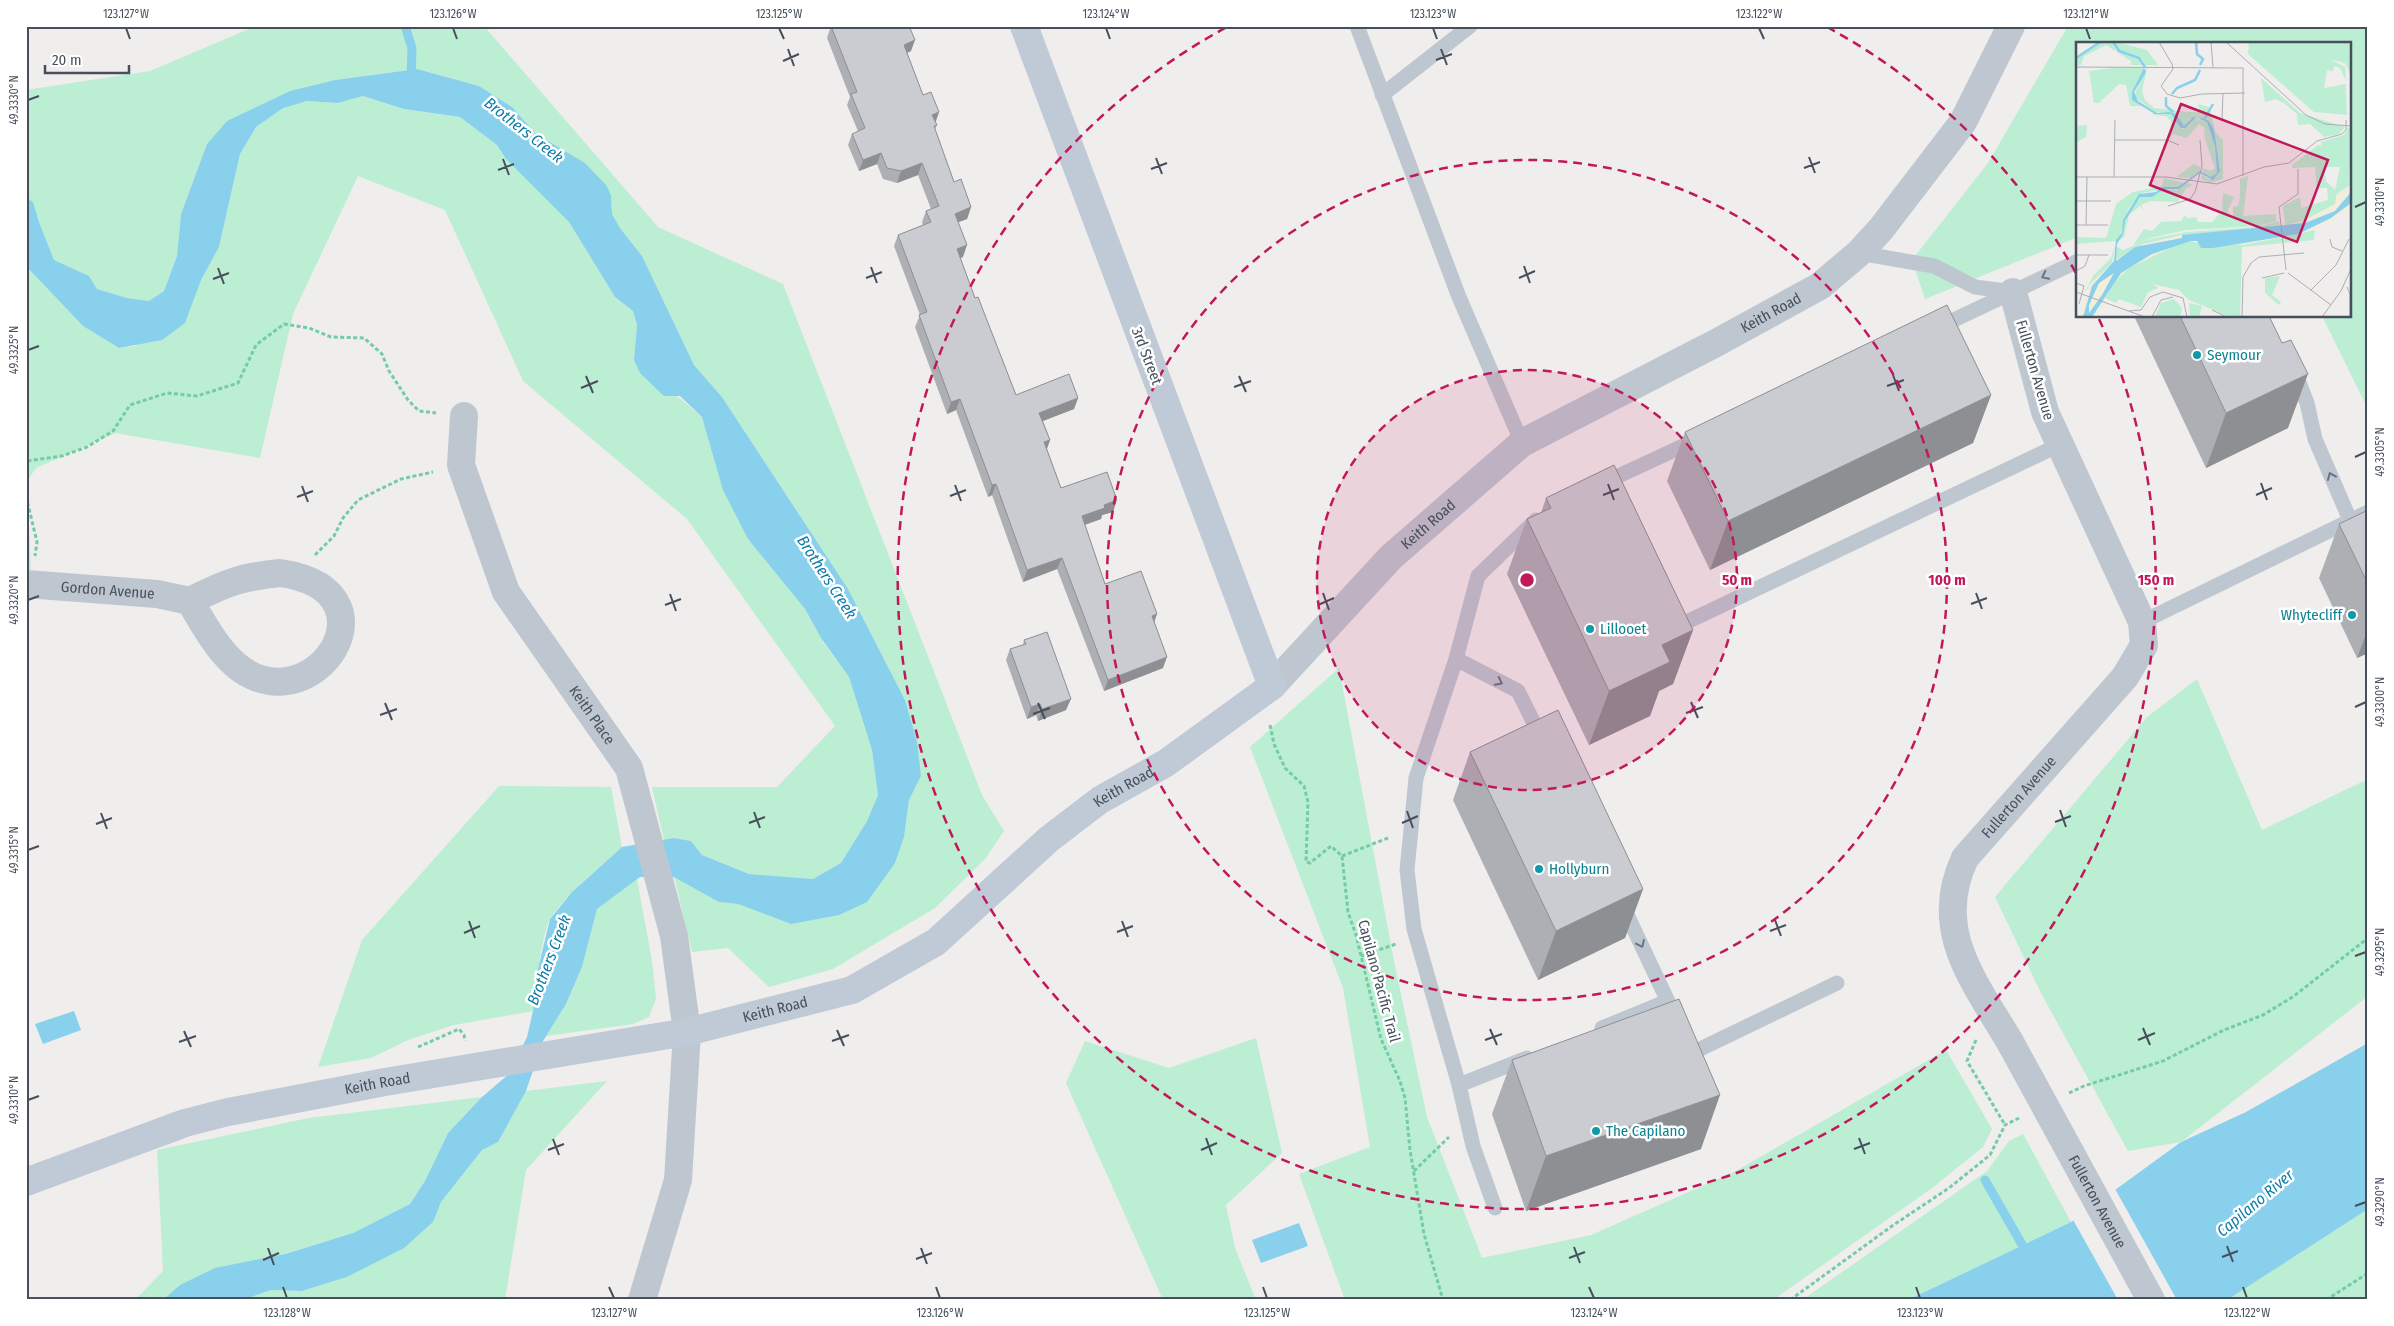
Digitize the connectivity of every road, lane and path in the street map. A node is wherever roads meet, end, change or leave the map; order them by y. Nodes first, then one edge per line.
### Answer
1 (1024, 26) edge
2 (1357, 26) edge
3 (1470, 26) edge
4 (2011, 26) edge
5 (1382, 95) junction
6 (1859, 253) junction
7 (2076, 262) edge
8 (2013, 292) junction
9 (1923, 334) edge
10 (2289, 359) edge
11 (464, 416) joint
12 (1708, 435) edge
13 (1522, 442) junction
14 (2059, 445) junction
15 (461, 465) junction
16 (26, 467) edge
17 (26, 496) edge
18 (1608, 502) edge
19 (1550, 508) edge
20 (2368, 512) edge
21 (2350, 520) junction
22 (304, 578) junction
23 (28, 584) edge
24 (190, 601) junction
25 (1663, 612) edge
26 (2142, 622) junction
27 (1456, 659) junction
28 (1272, 686) junction
29 (1270, 725) dead end
30 (1548, 750) edge
31 (1411, 829) junction
32 (1342, 856) junction
33 (1617, 892) edge
34 (1416, 938) junction
35 (2368, 938) edge
36 (1361, 956) junction
37 (1837, 983) dead end
38 (1668, 1001) junction
39 (687, 1032) junction
40 (1586, 1034) edge
41 (1978, 1037) dead end
42 (1541, 1052) edge
43 (1459, 1085) junction
44 (2066, 1095) dead end
45 (2022, 1116) dead end
46 (1467, 1121) junction
47 (2005, 1125) junction
48 (1414, 1171) junction
49 (26, 1182) edge
50 (1495, 1208) dead end
51 (2368, 1273) edge
52 (642, 1300) edge
53 (1443, 1300) edge
54 (1790, 1300) edge
55 (2150, 1300) edge
56 (2326, 1300) edge

1 - 28 street, 3rd Street
2 - 5 lane
3 - 5 lane
4 - 6 street, Keith Road
5 - 13 lane
6 - 8 lane
6 - 13 street, Keith Road
7 -> 8 lane
8 - 9 lane
8 - 14 street, Fullerton Avenue
21 -> 10 lane
11 - 15 street, Keith Place
11 - 16 path
12 - 18 lane
13 - 28 street, Keith Road
14 - 25 lane
14 - 26 street, Fullerton Avenue
15 - 22 path
15 - 39 street, Keith Place
17 - 23 path
19 - 27 lane
20 - 21 lane
21 - 26 lane
22 - 24 street
22 - 24 street
23 - 24 street, Gordon Avenue
26 - 55 street, Fullerton Avenue, bridge
27 -> 30 lane
27 - 31 lane
28 - 39 street, Keith Road
29 - 32 path
31 - 32 path
31 - 34 lane
32 - 36 path, Capilano Pacific Trail
33 -> 38 lane
34 - 36 path
34 - 43 lane
35 - 44 path
36 - 48 path, Capilano Pacific Trail
37 - 38 lane
38 - 40 lane
39 - 49 street, Keith Road
39 - 52 street, Keith Place
41 - 47 path
42 - 43 lane
43 - 46 lane
45 - 47 path
46 - 48 path
46 - 50 lane
47 - 54 path
48 - 53 path, Capilano Pacific Trail
51 - 56 path

